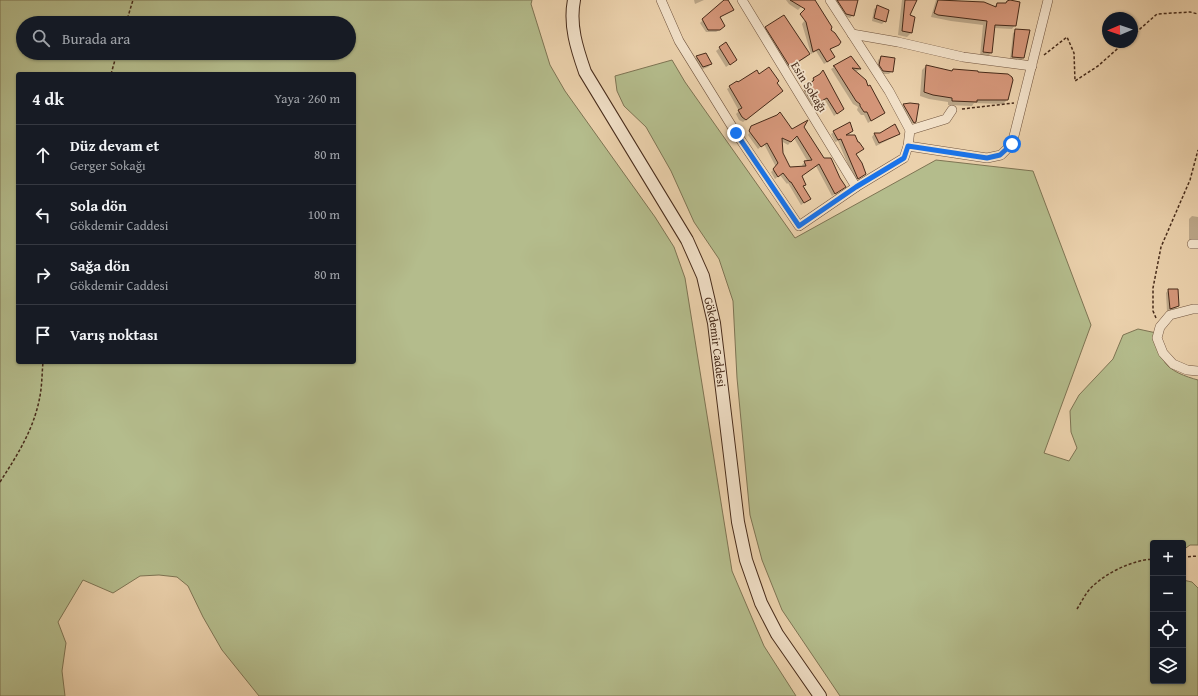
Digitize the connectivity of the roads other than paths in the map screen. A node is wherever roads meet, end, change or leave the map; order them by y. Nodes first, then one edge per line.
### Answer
1 (574, 0) edge
2 (661, 0) edge
3 (742, 0) edge
4 (830, 0) edge
5 (1048, 0) edge
6 (852, 34) junction
7 (1032, 66) junction
8 (952, 110) road end
9 (910, 130) junction
10 (908, 146) junction
11 (856, 187) junction
12 (1198, 309) edge
13 (1198, 371) edge
14 (820, 696) edge

1 - 14 main road, Gökdemir Caddesi
2 - 11 street
3 - 11 street, Esin Sokağı
4 - 6 street
5 - 7 street
6 - 7 street
6 - 9 street
7 - 10 street
8 - 9 street
9 - 10 street
10 - 11 street
12 - 13 street

